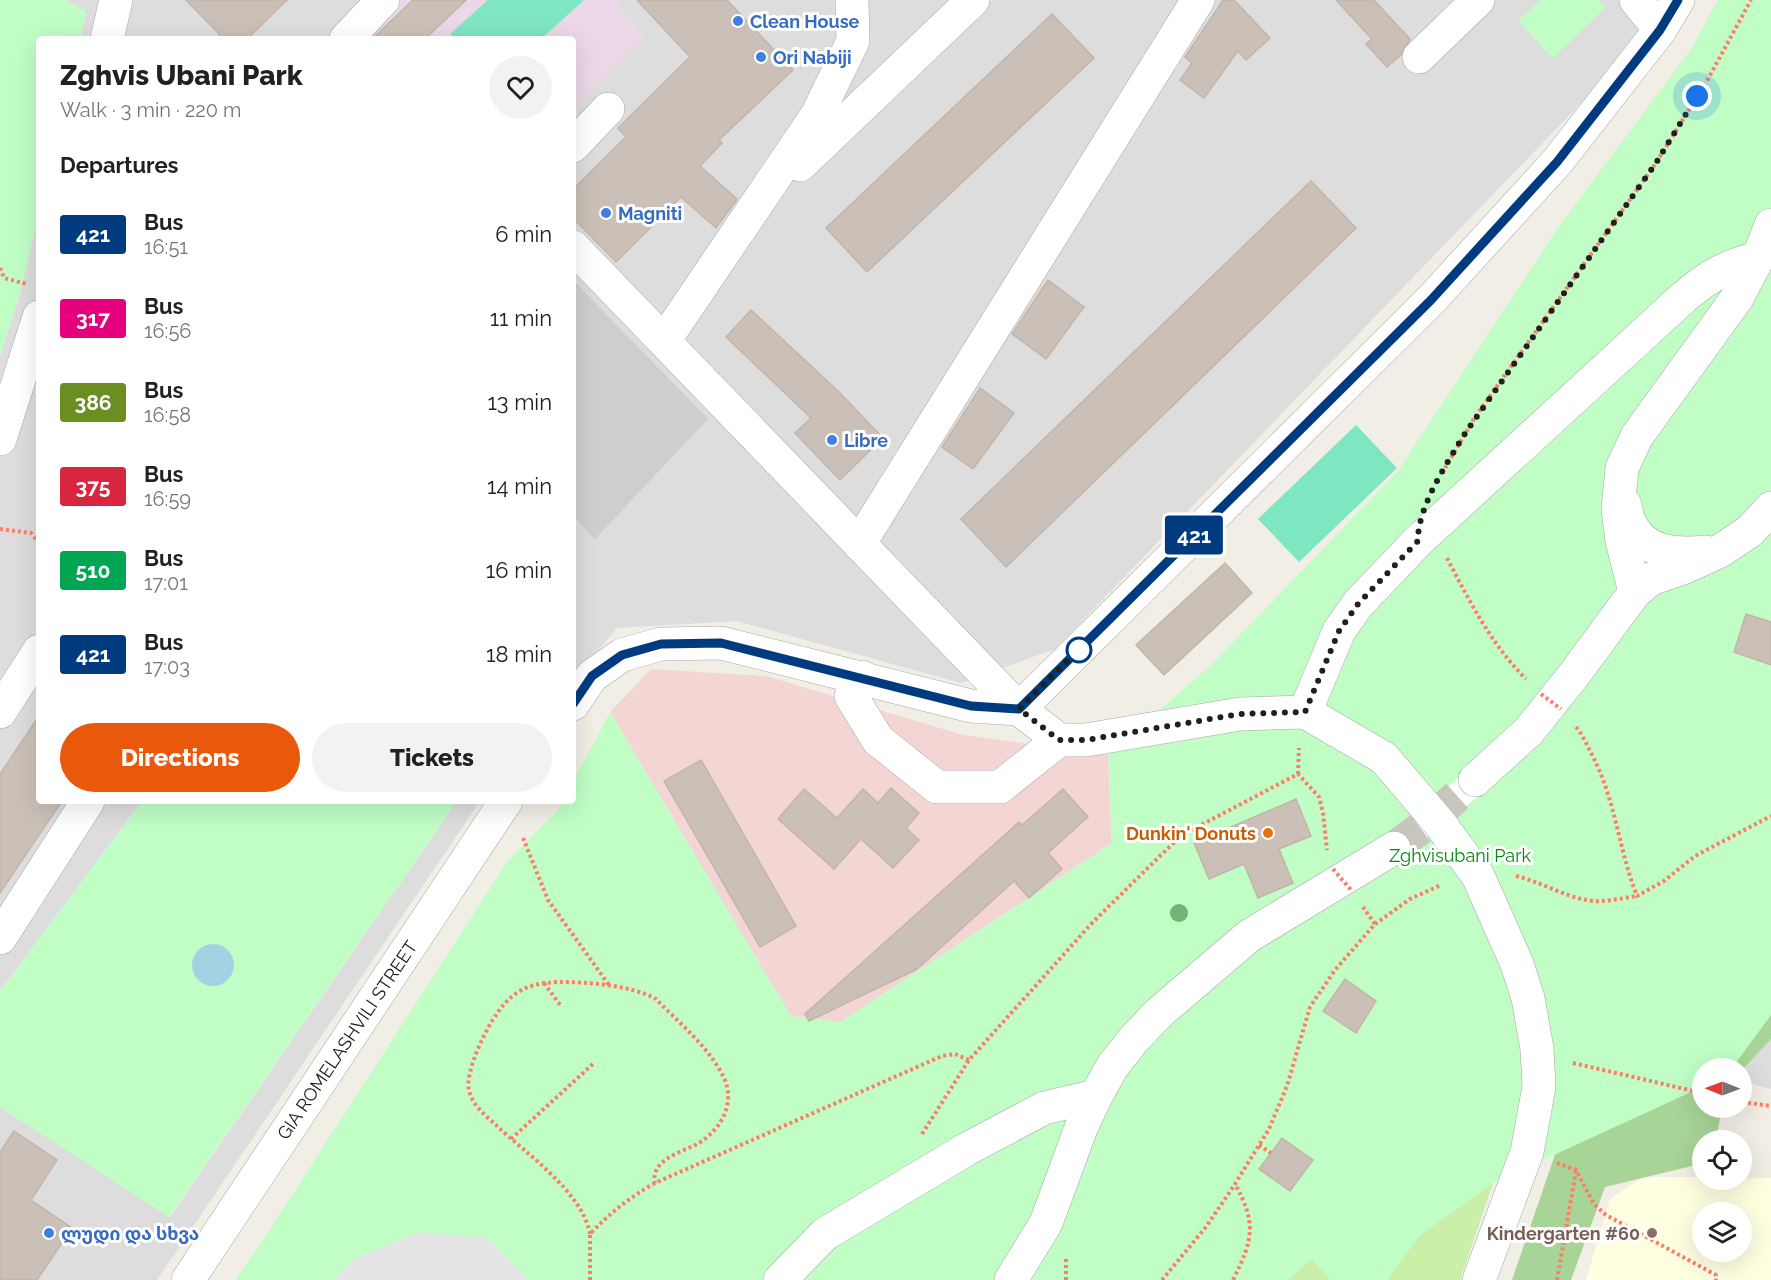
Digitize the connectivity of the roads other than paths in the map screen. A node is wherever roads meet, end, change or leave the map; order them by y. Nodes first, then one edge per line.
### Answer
1 (117, 0) edge
2 (384, 0) edge
3 (852, 0) edge
4 (973, 0) edge
5 (1198, 0) edge
6 (1478, 0) edge
7 (1636, 0) edge
8 (1678, 0) edge
9 (1660, 30) junction
10 (108, 36) edge
11 (348, 36) edge
12 (1419, 57) dead end
13 (608, 109) dead end
14 (576, 143) edge
15 (755, 207) junction
16 (1771, 225) edge
17 (576, 250) edge
18 (1758, 258) junction
19 (36, 326) edge
20 (664, 341) junction
21 (0, 439) edge
22 (1619, 485) junction
23 (1771, 508) edge
24 (859, 544) junction
25 (1720, 551) junction
26 (1635, 592) junction
27 (36, 656) edge
28 (582, 676) edge
29 (862, 677) junction
30 (576, 695) edge
31 (1019, 709) junction
32 (0, 712) edge
33 (1302, 727) junction
34 (1059, 740) junction
35 (1475, 780) tunnel mouth
36 (86, 804) edge
37 (504, 804) edge
38 (1394, 848) tunnel mouth
39 (0, 938) edge
40 (1096, 1096) junction
41 (188, 1280) edge
42 (780, 1280) edge
43 (1011, 1280) edge
44 (1479, 1280) edge

1 - 10 street
2 - 11 street
3 - 15 street
4 - 15 street
5 - 24 street
6 - 12 street
7 - 9 street
8 - 9 street
9 - 31 street
13 - 14 street
15 - 20 street
16 - 18 street
17 - 20 street
18 - 22 street
18 - 33 street
19 - 21 street
20 - 24 street
22 - 25 street
22 - 26 street
23 - 25 street
24 - 31 street
25 - 26 street
26 - 35 street
27 - 32 street
28 - 29 street
28 - 30 street
29 - 31 street
29 - 34 street
31 - 34 street
33 - 34 street
33 - 44 street
36 - 39 street
37 - 41 street, GIA ROMELASHVILI STREET
38 - 40 street
40 - 42 street
40 - 43 street

